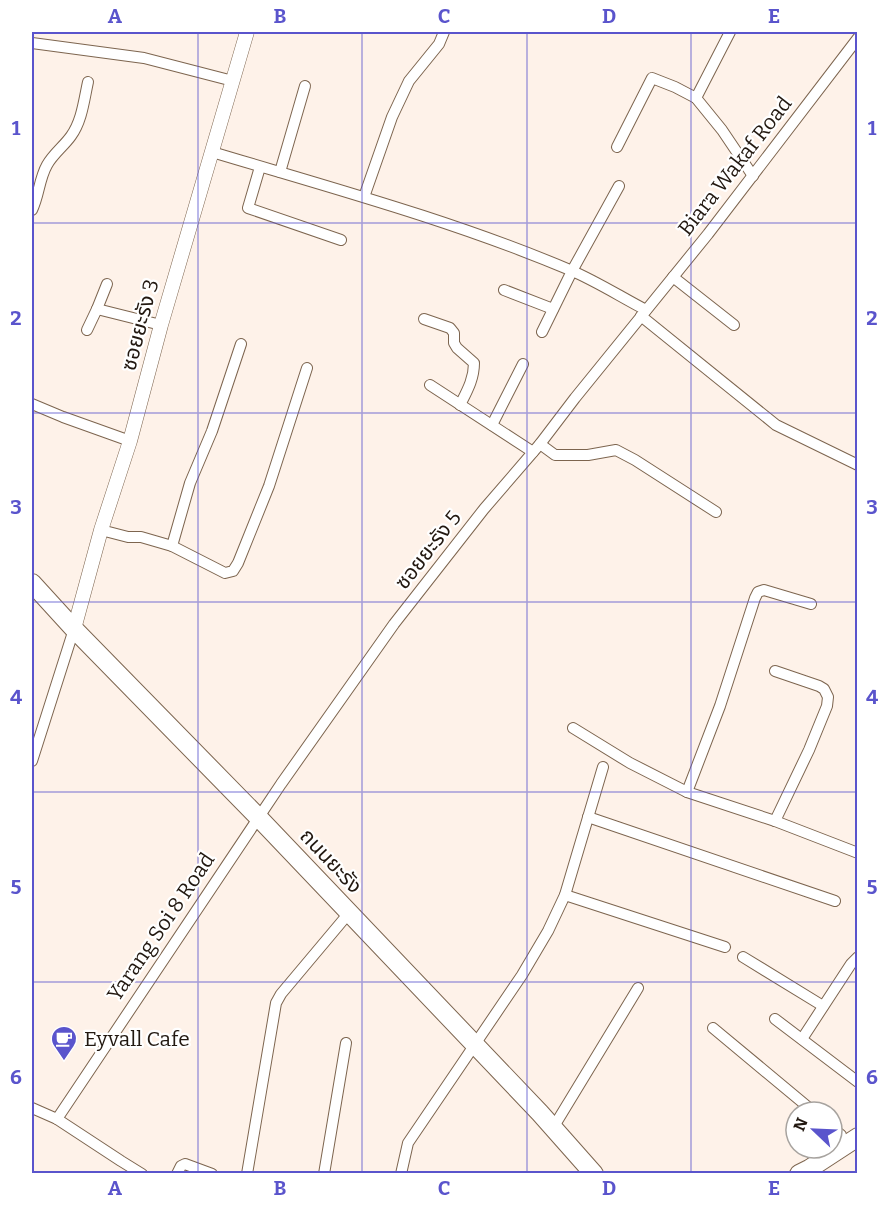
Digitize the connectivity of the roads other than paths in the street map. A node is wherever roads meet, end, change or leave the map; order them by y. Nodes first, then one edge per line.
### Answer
1 (247, 32) edge
2 (444, 32) edge
3 (730, 32) edge
4 (858, 38) edge
5 (32, 43) edge
6 (233, 81) junction
7 (88, 82) dead end
8 (305, 86) dead end
9 (696, 98) junction
10 (617, 147) dead end
11 (212, 152) junction
12 (260, 167) junction
13 (280, 172) junction
14 (753, 176) junction
15 (620, 186) dead end
16 (364, 197) junction
17 (32, 210) edge
18 (341, 240) dead end
19 (572, 271) junction
20 (673, 278) junction
21 (107, 284) dead end
22 (504, 290) dead end
23 (97, 309) junction
24 (553, 309) junction
25 (644, 313) junction
26 (423, 319) dead end
27 (161, 325) junction
28 (734, 325) dead end
29 (87, 330) dead end
30 (542, 332) dead end
31 (241, 344) dead end
32 (523, 364) dead end
33 (307, 368) dead end
34 (430, 385) dead end
35 (32, 404) edge
36 (460, 405) junction
37 (492, 425) junction
38 (130, 441) junction
39 (536, 448) junction
40 (858, 465) edge
41 (717, 512) dead end
42 (101, 530) junction
43 (172, 546) junction
44 (32, 583) edge
45 (811, 604) dead end
46 (74, 629) junction
47 (775, 671) dead end
48 (573, 728) dead end
49 (32, 761) edge
50 (603, 767) dead end
51 (687, 792) junction
52 (588, 817) junction
53 (258, 818) junction
54 (775, 821) junction
55 (858, 853) edge
56 (565, 895) junction
57 (835, 901) dead end
58 (349, 913) junction
59 (725, 947) dead end
60 (743, 957) dead end
61 (858, 957) edge
62 (638, 988) dead end
63 (824, 1006) junction
64 (775, 1019) dead end
65 (713, 1028) dead end
66 (802, 1039) junction
67 (346, 1043) dead end
68 (475, 1045) junction
69 (858, 1082) edge
70 (800, 1100) edge
71 (32, 1108) edge
72 (57, 1119) junction
73 (858, 1121) edge
74 (553, 1128) junction
75 (844, 1133) edge
76 (806, 1160) edge
77 (817, 1160) edge
78 (142, 1173) edge
79 (177, 1173) edge
80 (212, 1173) edge
81 (247, 1173) edge
82 (324, 1173) edge
83 (401, 1173) edge
84 (594, 1173) edge
85 (788, 1173) edge
86 (799, 1173) edge

1 - 6 street, ซอยยะรัง 3
2 - 16 street
3 - 9 street
4 - 14 street, Biara Wakaf Road
5 - 6 street
6 - 11 street, ซอยยะรัง 3
7 - 17 street
8 - 13 street
9 - 10 street
9 - 14 street
11 - 12 street
11 - 27 street, ซอยยะรัง 3
12 - 13 street
12 - 18 street
13 - 16 street
14 - 20 street, Biara Wakaf Road
15 - 19 street
16 - 19 street
19 - 24 street
19 - 25 street
20 - 25 street, Biara Wakaf Road
20 - 28 street
21 - 23 street
22 - 24 street
23 - 27 street
23 - 29 street
24 - 30 street
25 - 39 street, ซอยยะรัง 5
25 - 40 street
26 - 36 street
27 - 38 street, ซอยยะรัง 3
31 - 43 street
32 - 37 street
33 - 43 street
34 - 36 street
35 - 38 street
36 - 37 street
37 - 39 street
38 - 42 street, ซอยยะรัง 3
39 - 41 street
39 - 53 street, ซอยยะรัง 5
42 - 43 street
42 - 46 street, ซอยยะรัง 3
44 - 46 main road, ถนนยะรัง
45 - 51 street
46 - 49 street
46 - 53 main road, ถนนยะรัง
47 - 54 street
48 - 51 street
50 - 52 street
51 - 54 street
52 - 56 street
52 - 57 street
53 - 58 main road, ถนนยะรัง
53 - 72 street, Yarang Soi 8 Road
54 - 55 street
56 - 59 street
56 - 68 street
58 - 68 main road, ถนนยะรัง
58 - 81 street
60 - 63 street
61 - 63 street
62 - 74 street
63 - 66 street
64 - 66 street
65 - 70 street
66 - 69 street
67 - 82 street
68 - 74 main road, ถนนยะรัง
68 - 83 street
71 - 72 street
72 - 78 street
73 - 75 main road
74 - 84 main road, ถนนยะรัง
76 - 85 main road
77 - 86 main road
79 - 80 street

